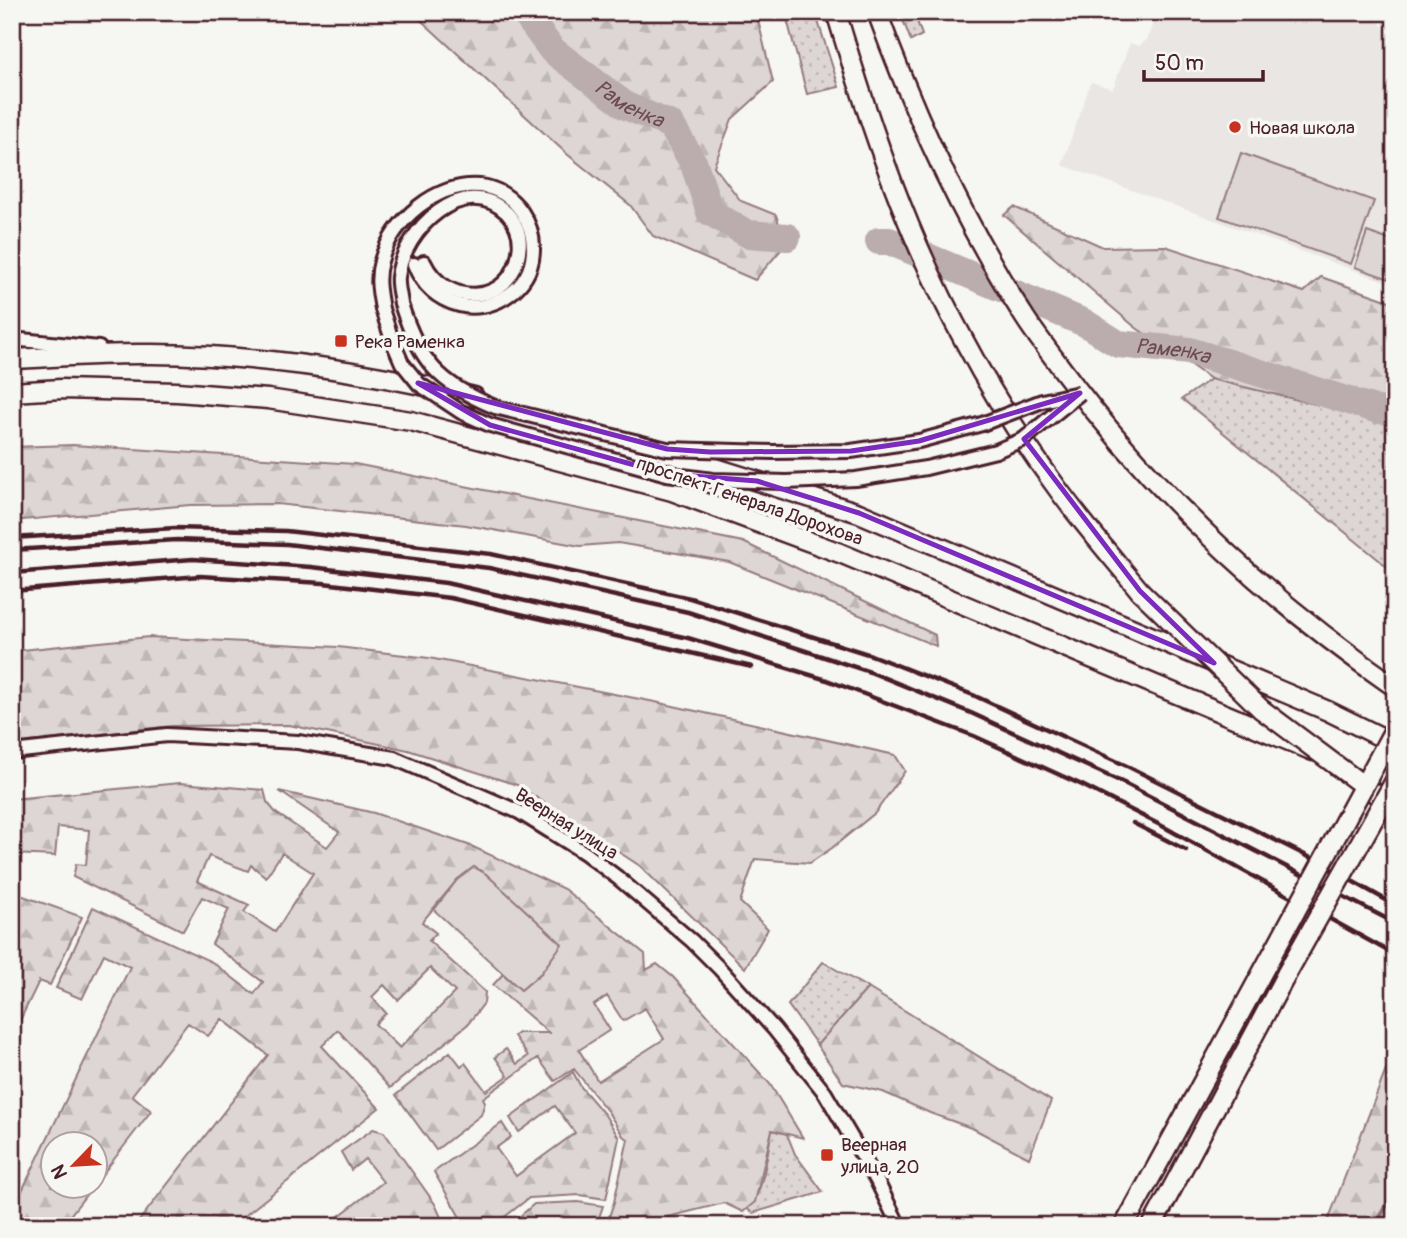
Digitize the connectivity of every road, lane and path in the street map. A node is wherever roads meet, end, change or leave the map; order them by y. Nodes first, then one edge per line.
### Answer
1 (836, 12) edge
2 (877, 12) edge
3 (12, 339) edge
4 (152, 354) junction
5 (12, 359) edge
6 (12, 392) edge
7 (1080, 393) junction
8 (1007, 413) junction
9 (1024, 439) junction
10 (1395, 687) edge
11 (1395, 728) edge
12 (1395, 744) edge
13 (12, 752) edge
14 (1395, 781) edge
15 (1364, 786) junction
16 (1391, 799) edge
17 (899, 1226) edge
18 (1124, 1226) edge
19 (1152, 1226) edge

1 - 8 main road
2 - 7 main road
3 - 4 street
4 - 5 main road, проспект Генерала Дорохова
4 - 12 main road, проспект Генерала Дорохова
6 - 16 main road, проспект Генерала Дорохова
7 - 8 street, bridge
7 - 9 street, bridge
7 - 10 main road
8 - 9 main road
8 - 9 street, bridge
9 - 15 main road, bridge
11 - 15 main road, bridge
13 - 17 street, Веерная улица
14 - 16 main road, bridge
15 - 16 main road
15 - 18 main road, bridge
16 - 19 main road, bridge

